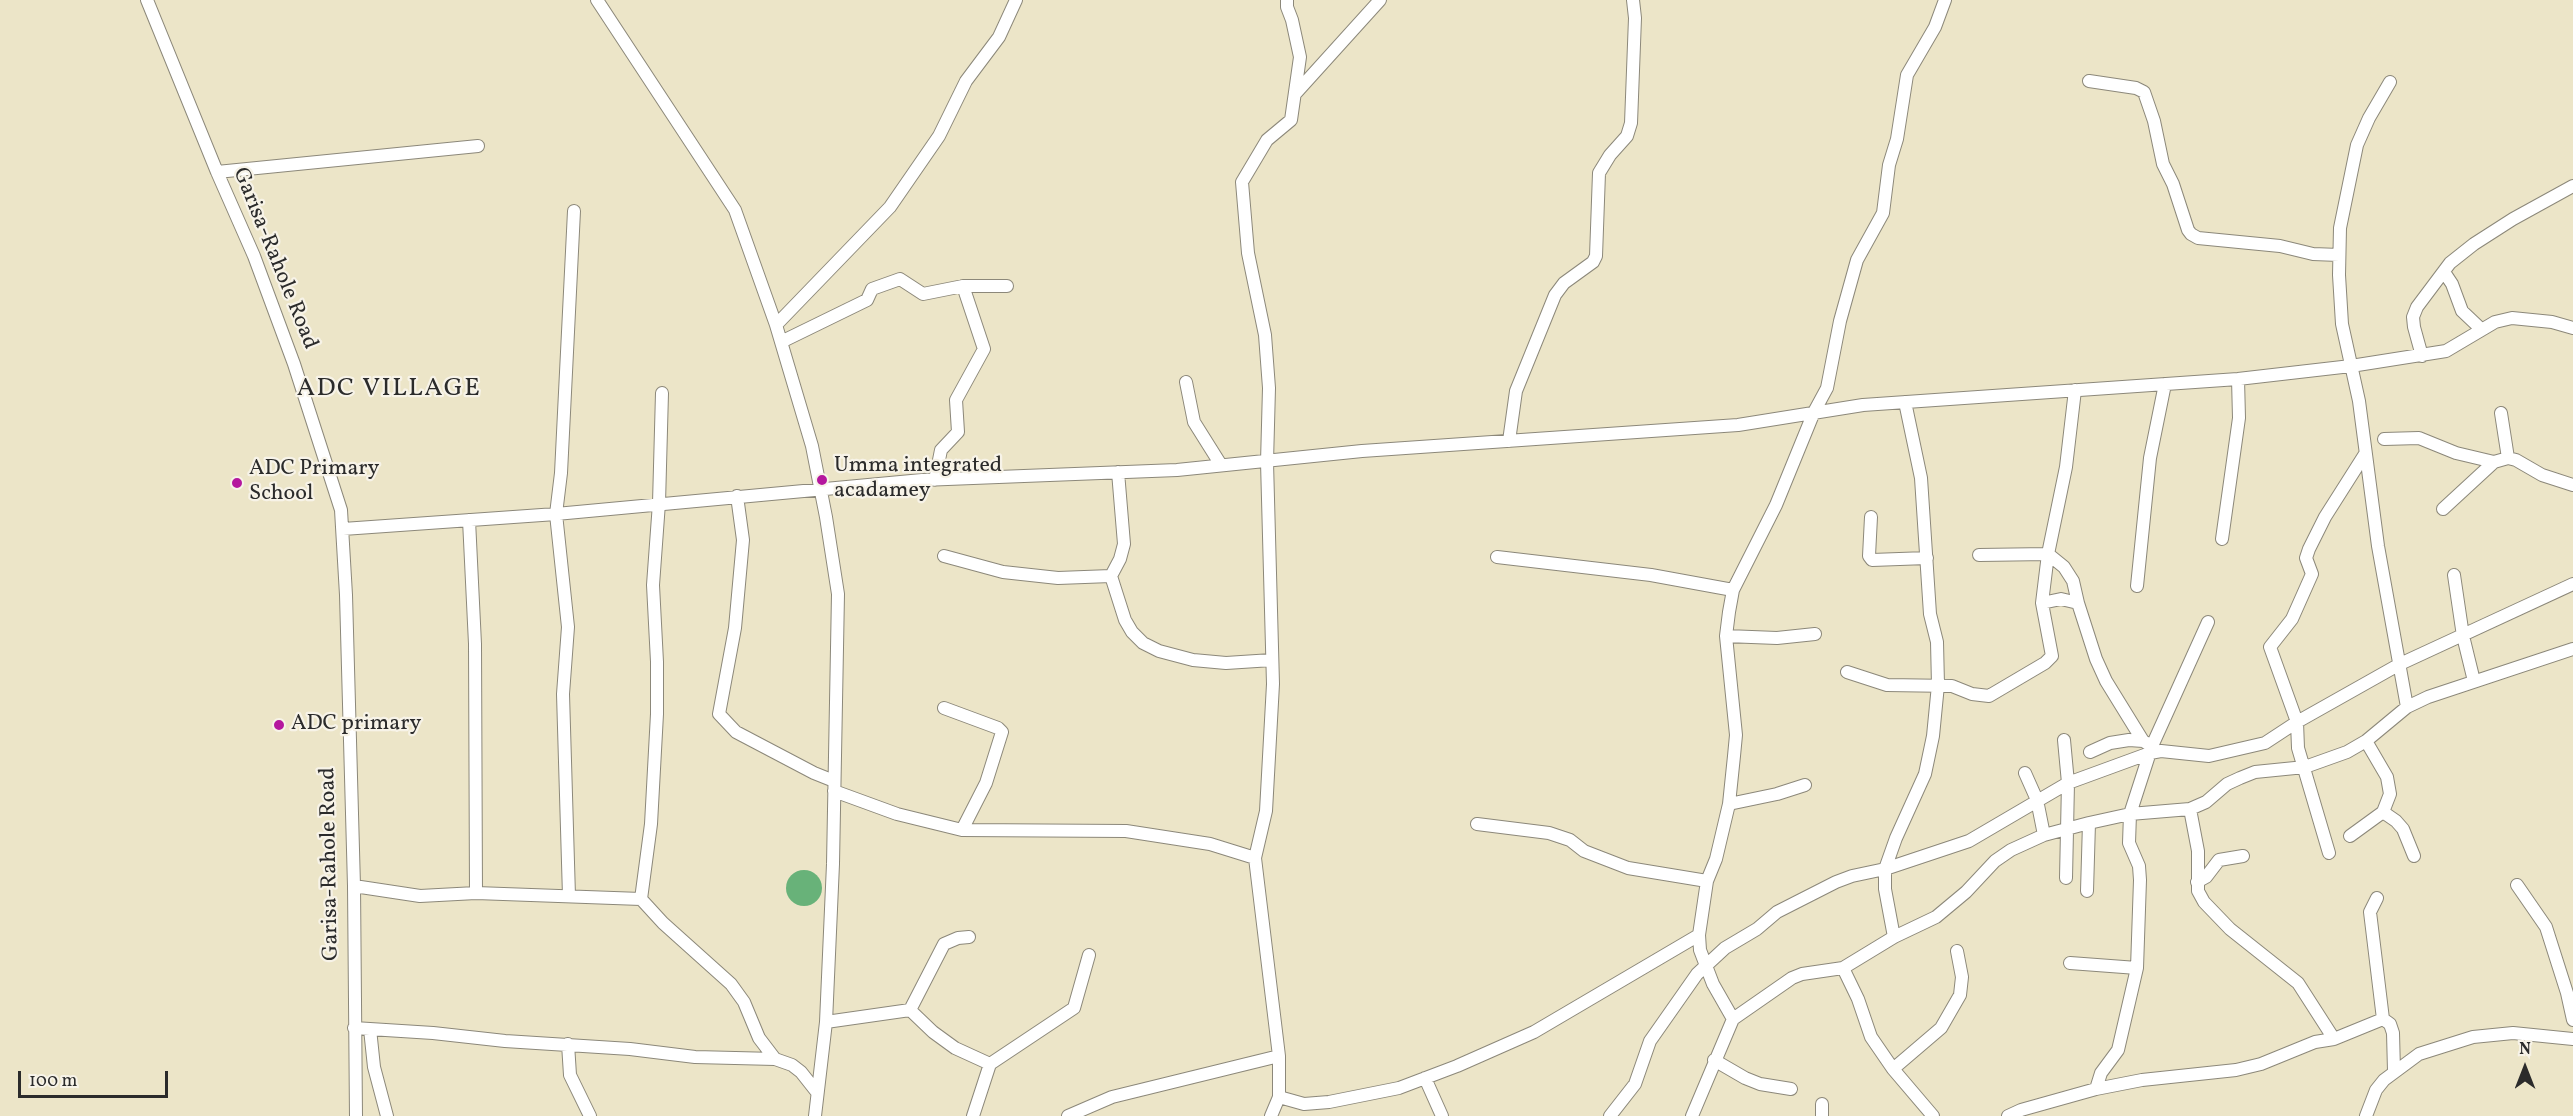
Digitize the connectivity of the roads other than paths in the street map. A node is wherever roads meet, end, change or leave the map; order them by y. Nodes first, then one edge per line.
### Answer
1 (147, 0) edge
2 (597, 0) edge
3 (1016, 0) edge
4 (1287, 0) edge
5 (1380, 0) edge
6 (1633, 0) edge
7 (1945, 0) edge
8 (2089, 81) dead end
9 (2390, 82) dead end
10 (1294, 94) junction
11 (478, 146) dead end
12 (216, 172) junction
13 (2573, 186) edge
14 (574, 211) dead end
15 (2339, 255) junction
16 (2444, 272) junction
17 (963, 286) junction
18 (1007, 286) dead end
19 (776, 325) junction
20 (2573, 328) edge
21 (2481, 329) junction
22 (781, 342) junction
23 (2422, 356) junction
24 (2351, 366) junction
25 (2238, 379) junction
26 (1186, 382) dead end
27 (2165, 384) junction
28 (2075, 390) junction
29 (662, 393) dead end
30 (1905, 402) junction
31 (1814, 412) junction
32 (2501, 413) dead end
33 (2384, 439) dead end
34 (1509, 441) junction
35 (2365, 454) junction
36 (2508, 458) junction
37 (1267, 462) junction
38 (2494, 462) junction
39 (1221, 465) junction
40 (1118, 472) junction
41 (935, 480) junction
42 (2573, 485) edge
43 (821, 489) junction
44 (737, 496) junction
45 (659, 503) junction
46 (2443, 509) dead end
47 (556, 514) junction
48 (1870, 517) dead end
49 (469, 520) junction
50 (343, 529) junction
51 (2222, 539) dead end
52 (2048, 554) junction
53 (1979, 555) dead end
54 (944, 556) dead end
55 (1497, 557) dead end
56 (1926, 558) junction
57 (2454, 574) dead end
58 (1111, 576) junction
59 (2573, 584) edge
60 (2137, 586) dead end
61 (1733, 590) junction
62 (2042, 603) junction
63 (2078, 603) junction
64 (2208, 622) dead end
65 (1815, 634) dead end
66 (1726, 636) junction
67 (2463, 636) junction
68 (2573, 649) edge
69 (1272, 660) junction
70 (2400, 664) junction
71 (1847, 672) dead end
72 (2474, 681) junction
73 (1938, 685) junction
74 (2407, 707) junction
75 (944, 708) dead end
76 (2297, 722) junction
77 (2064, 740) dead end
78 (2366, 741) junction
79 (2148, 747) junction
80 (2090, 752) dead end
81 (2305, 767) junction
82 (2025, 773) dead end
83 (2068, 783) junction
84 (1805, 785) dead end
85 (834, 786) junction
86 (2037, 800) junction
87 (1729, 804) junction
88 (2190, 809) junction
89 (2383, 812) junction
90 (2130, 814) junction
91 (2089, 823) junction
92 (1477, 824) dead end
93 (2067, 828) junction
94 (962, 831) junction
95 (2044, 835) junction
96 (2350, 836) dead end
97 (2329, 853) dead end
98 (2243, 856) dead end
99 (2414, 856) dead end
100 (1255, 858) junction
101 (1885, 869) junction
102 (2066, 878) dead end
103 (1707, 881) junction
104 (2197, 882) junction
105 (2517, 885) dead end
106 (354, 886) junction
107 (2087, 891) dead end
108 (476, 892) junction
109 (569, 896) junction
110 (2377, 898) dead end
111 (641, 899) junction
112 (1699, 935) junction
113 (969, 937) dead end
114 (1894, 937) junction
115 (1957, 951) dead end
116 (1089, 955) dead end
117 (2070, 963) dead end
118 (1707, 965) junction
119 (1843, 968) junction
120 (2137, 968) junction
121 (910, 1010) junction
122 (1733, 1019) junction
123 (2383, 1019) junction
124 (2573, 1020) edge
125 (826, 1022) junction
126 (354, 1028) junction
127 (370, 1029) junction
128 (2334, 1039) junction
129 (2573, 1039) edge
130 (568, 1044) junction
131 (1279, 1056) junction
132 (775, 1059) junction
133 (1714, 1060) junction
134 (990, 1064) junction
135 (1893, 1069) junction
136 (2394, 1071) junction
137 (1425, 1078) junction
138 (1791, 1089) dead end
139 (2096, 1089) junction
140 (816, 1091) junction
141 (1279, 1097) junction
142 (356, 1116) edge
143 (387, 1116) edge
144 (590, 1116) edge
145 (815, 1116) edge
146 (973, 1116) edge
147 (1068, 1116) edge
148 (1271, 1116) edge
149 (1442, 1116) edge
150 (1610, 1116) edge
151 (1692, 1116) edge
152 (1933, 1116) edge
153 (2008, 1116) edge
154 (2366, 1116) edge

1 - 12 street, Garisa-Rahole Road
2 - 19 street
3 - 19 street
4 - 10 street
5 - 10 street
6 - 34 street
7 - 31 street
8 - 15 street
9 - 15 street
10 - 37 street
11 - 12 street
12 - 50 street, Garisa-Rahole Road
13 - 16 street
14 - 47 street
15 - 24 street
16 - 21 street
16 - 23 street
17 - 18 street
17 - 22 street
17 - 41 street
19 - 22 street
20 - 21 street
21 - 23 street
22 - 43 street
23 - 24 street
24 - 25 street
24 - 35 street
25 - 27 street
25 - 51 street
26 - 39 street
27 - 28 street
27 - 60 street
28 - 30 street
28 - 52 street
29 - 45 street
30 - 31 street
30 - 56 street
31 - 34 street
31 - 61 street
32 - 36 street
33 - 38 street
34 - 37 street
35 - 70 street
35 - 76 street
36 - 38 street
36 - 42 street
37 - 39 street
37 - 69 street
38 - 46 street
39 - 40 street
40 - 41 street
40 - 58 street
41 - 43 street
43 - 44 street
43 - 85 street
44 - 45 street
44 - 85 street
45 - 47 street
45 - 111 street
47 - 49 street
47 - 109 street
48 - 56 street
49 - 50 street
49 - 108 street
50 - 106 street, Garisa-Rahole Road
52 - 53 street
52 - 62 street
52 - 63 street
54 - 58 street
55 - 61 street
56 - 73 street
57 - 67 street
58 - 69 street
59 - 67 street
61 - 66 street
62 - 63 street
62 - 73 street
63 - 79 street
64 - 79 street
65 - 66 street
66 - 87 street
67 - 70 street
67 - 72 street
68 - 72 street
69 - 100 street
70 - 74 street
70 - 76 street
71 - 73 street
72 - 74 street
73 - 101 street
74 - 78 street
75 - 94 street
76 - 79 street
76 - 81 street
77 - 83 street
78 - 81 street
78 - 89 street
79 - 80 street
79 - 83 street
79 - 90 street
81 - 88 street
81 - 97 street
82 - 86 street
83 - 86 street
83 - 93 street
84 - 87 street
85 - 94 street
85 - 125 street
86 - 95 street
86 - 101 street
87 - 103 street
88 - 90 street
88 - 104 street
89 - 96 street
89 - 99 street
90 - 91 street
90 - 120 street
91 - 93 street
91 - 107 street
92 - 103 street
93 - 95 street
93 - 102 street
94 - 100 street
95 - 114 street
98 - 104 street
100 - 131 street
101 - 114 street
101 - 118 street
103 - 112 street
104 - 128 street
105 - 124 street
106 - 108 street
106 - 126 street, Garisa-Rahole Road
108 - 109 street
109 - 111 street
110 - 123 street
111 - 132 street
112 - 118 street
112 - 137 street
113 - 121 street
114 - 119 street
115 - 135 street
116 - 134 street
117 - 120 street
118 - 122 street
118 - 150 street
119 - 122 street
119 - 135 street
120 - 139 street
121 - 125 street
121 - 134 street
122 - 133 street
123 - 128 street
123 - 136 street
125 - 140 street
126 - 127 street
126 - 142 street, Garisa-Rahole Road
127 - 130 street
127 - 143 street
128 - 139 street
129 - 136 street
130 - 132 street
130 - 144 street
131 - 141 street
131 - 147 street
132 - 140 street
133 - 138 street
133 - 151 street
134 - 146 street
135 - 152 street
136 - 154 street
137 - 141 street
137 - 149 street
139 - 153 street
140 - 145 street
141 - 148 street

